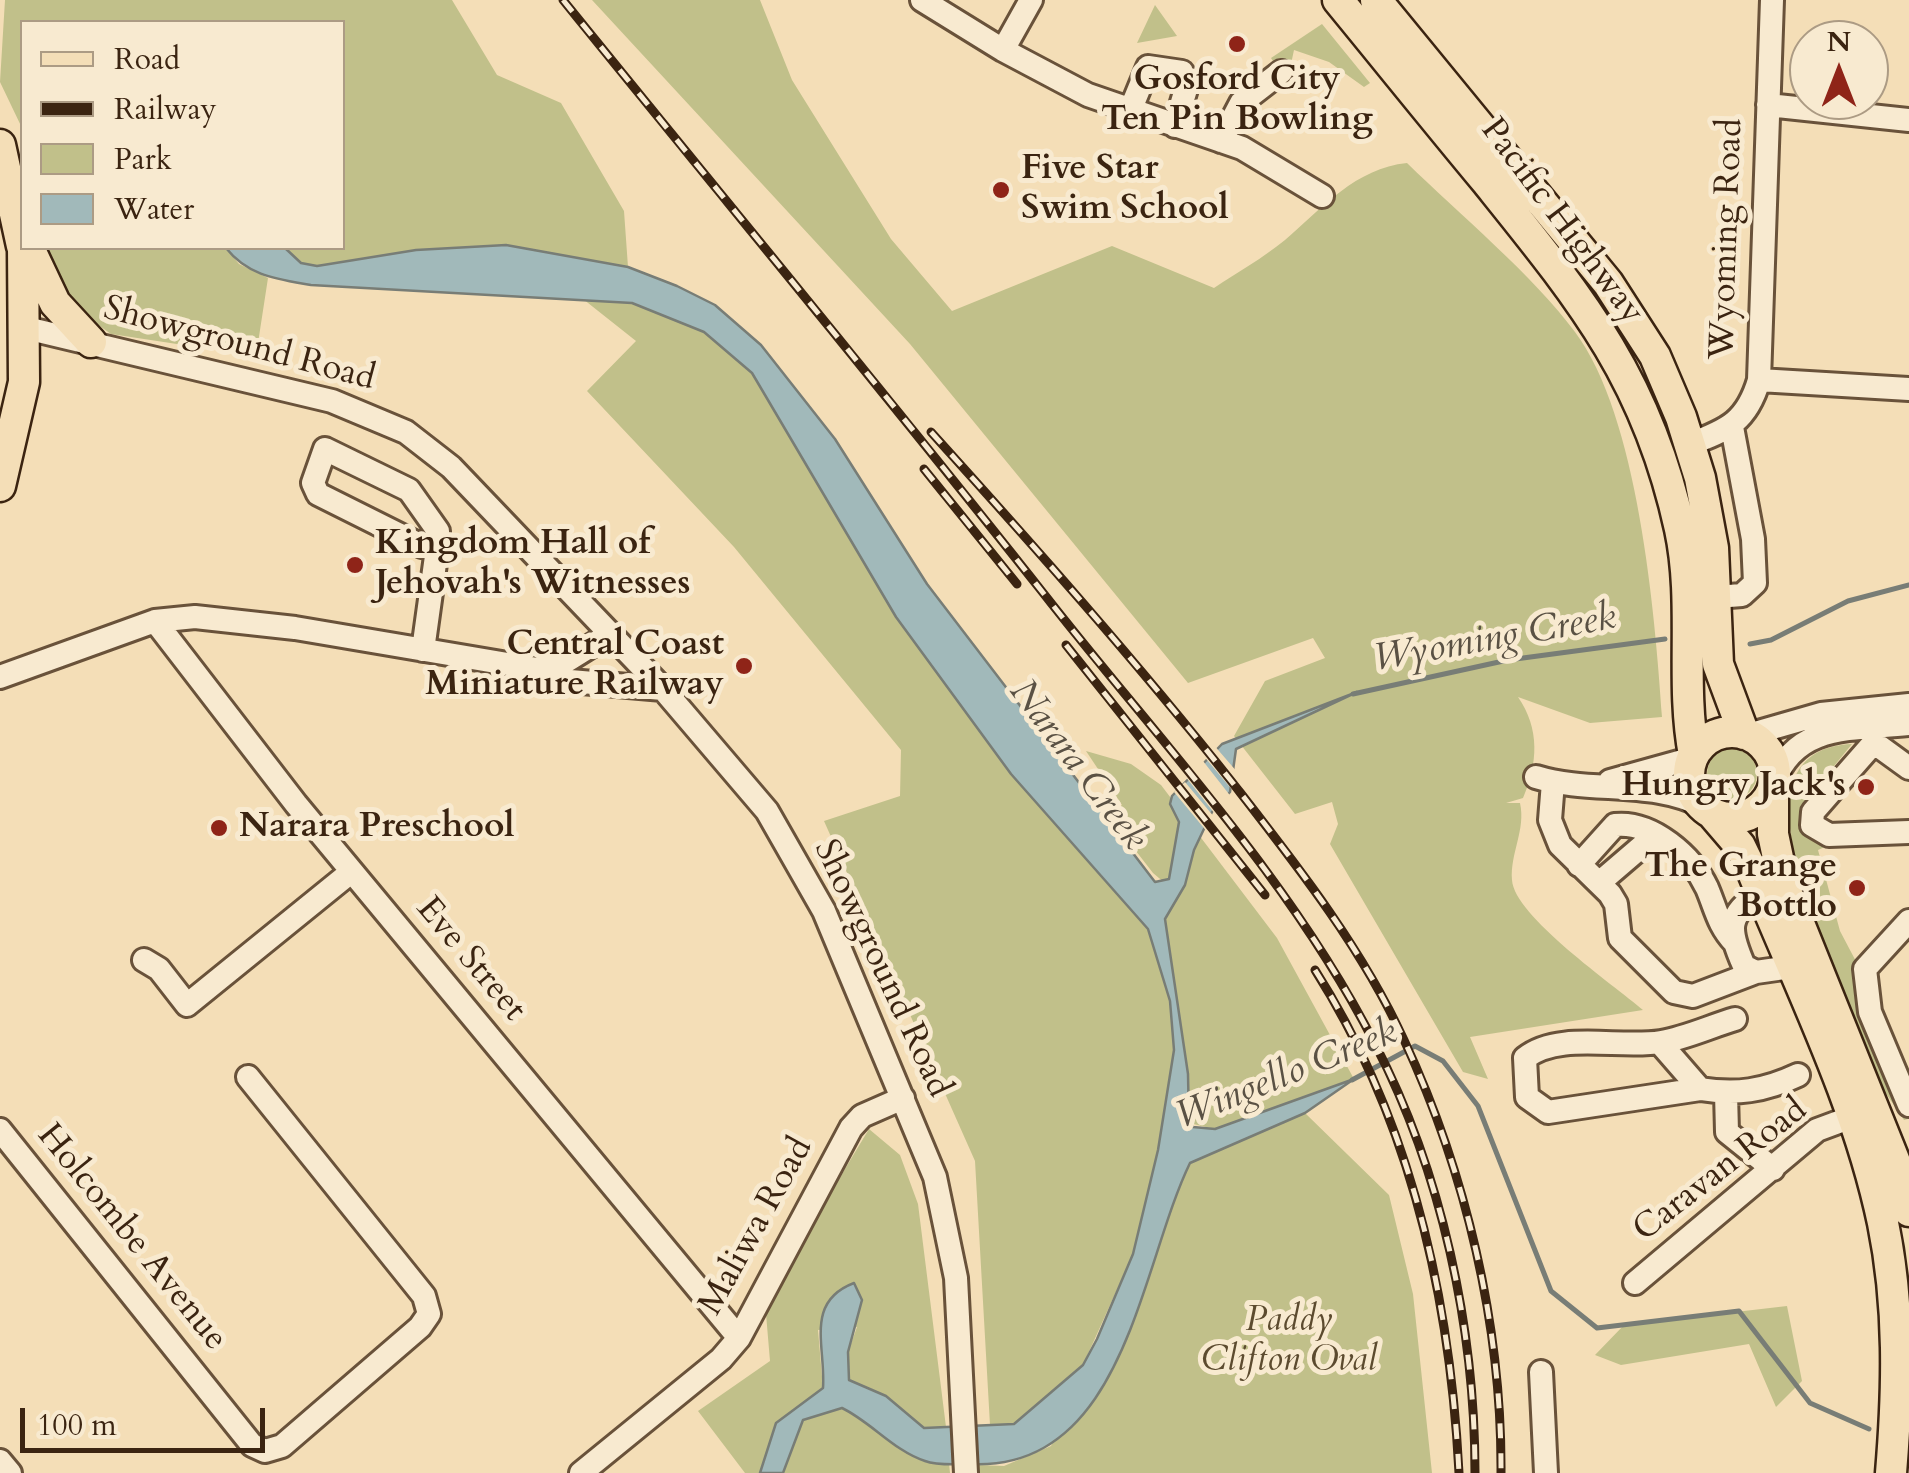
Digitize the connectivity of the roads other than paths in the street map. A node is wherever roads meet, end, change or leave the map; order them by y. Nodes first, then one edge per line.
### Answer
1 (922, 0) edge
2 (1031, 0) edge
3 (1338, 0) edge
4 (1376, 0) edge
5 (1772, 0) edge
6 (1002, 50) junction
7 (1281, 72) dead end
8 (1768, 105) junction
9 (1130, 111) junction
10 (1909, 120) edge
11 (1175, 126) junction
12 (1221, 141) junction
13 (0, 144) edge
14 (1322, 196) dead end
15 (20, 226) edge
16 (23, 250) edge
17 (28, 250) edge
18 (26, 328) junction
19 (91, 342) junction
20 (1759, 380) junction
21 (1909, 390) edge
22 (1732, 427) junction
23 (1690, 444) junction
24 (0, 486) edge
25 (1681, 534) junction
26 (437, 549) junction
27 (1716, 597) junction
28 (154, 620) junction
29 (610, 634) junction
30 (424, 650) junction
31 (537, 668) junction
32 (0, 677) edge
33 (663, 689) junction
34 (1909, 705) edge
35 (1862, 709) junction
36 (1909, 713) edge
37 (1909, 724) edge
38 (1746, 735) junction
39 (1694, 756) junction
40 (1909, 768) edge
41 (1587, 785) junction
42 (1773, 785) junction
43 (1707, 809) junction
44 (1899, 832) edge
45 (1655, 835) junction
46 (1579, 865) junction
47 (351, 872) junction
48 (1599, 883) junction
49 (1761, 892) junction
50 (1909, 921) edge
51 (1735, 943) junction
52 (144, 960) dead end
53 (1791, 966) junction
54 (1756, 972) junction
55 (1735, 1019) dead end
56 (1660, 1043) junction
57 (1798, 1076) dead end
58 (248, 1077) dead end
59 (1700, 1089) junction
60 (1726, 1093) junction
61 (904, 1098) junction
62 (1909, 1105) edge
63 (1852, 1118) junction
64 (0, 1130) edge
65 (1772, 1168) junction
66 (1909, 1211) edge
67 (1635, 1284) dead end
68 (739, 1338) junction
69 (1541, 1372) dead end
70 (1909, 1397) edge
71 (0, 1461) edge
72 (10, 1473) edge
73 (581, 1473) edge
74 (966, 1473) edge
75 (1546, 1473) edge
76 (1891, 1473) edge

1 - 6 street
2 - 6 street
3 - 25 main road, Pacific Highway
4 - 23 main road, Pacific Highway
5 - 8 street, Wyoming Road
6 - 9 street
7 - 12 street
8 - 10 street
8 - 20 street, Wyoming Road
9 - 11 street
9 - 11 street
11 - 12 street
12 - 14 street
13 - 15 main road
16 - 18 main road
17 - 19 main road
18 - 19 street, Showground Road
18 - 24 main road
19 - 29 street, Showground Road
20 - 21 street
20 - 22 street, Wyoming Road
22 - 23 street
22 - 27 street
23 - 25 main road
23 - 27 main road, Pacific Highway
25 - 39 main road, Pacific Highway
26 - 26 street
26 - 30 street
27 - 38 main road, Pacific Highway
28 - 30 street
28 - 32 street
28 - 47 street, Eve Street
29 - 31 street
29 - 33 street, Showground Road
30 - 31 street
31 - 33 street
33 - 61 street, Showground Road
34 - 35 street
35 - 36 street
35 - 38 street
37 - 42 street
38 - 39 main road
38 - 42 main road
39 - 41 street
39 - 43 main road
40 - 44 street
41 - 43 street
41 - 46 street
42 - 43 main road
42 - 66 main road
43 - 49 main road
45 - 46 street
45 - 48 street
45 - 51 street
46 - 48 street
47 - 52 street
47 - 68 street, Eve Street
48 - 54 street
49 - 51 street
49 - 53 main road
50 - 62 street
51 - 54 street
53 - 54 street
53 - 63 main road
55 - 56 street
56 - 59 street
56 - 59 street
57 - 60 street
58 - 64 street, Holcombe Avenue
59 - 60 street
60 - 65 street
61 - 68 street, Maliwa Road
61 - 74 street, Showground Road
63 - 65 street, Caravan Road
63 - 76 main road
65 - 67 street, Caravan Road
68 - 73 street, Maliwa Road
69 - 75 street
70 - 76 main road
71 - 72 street

